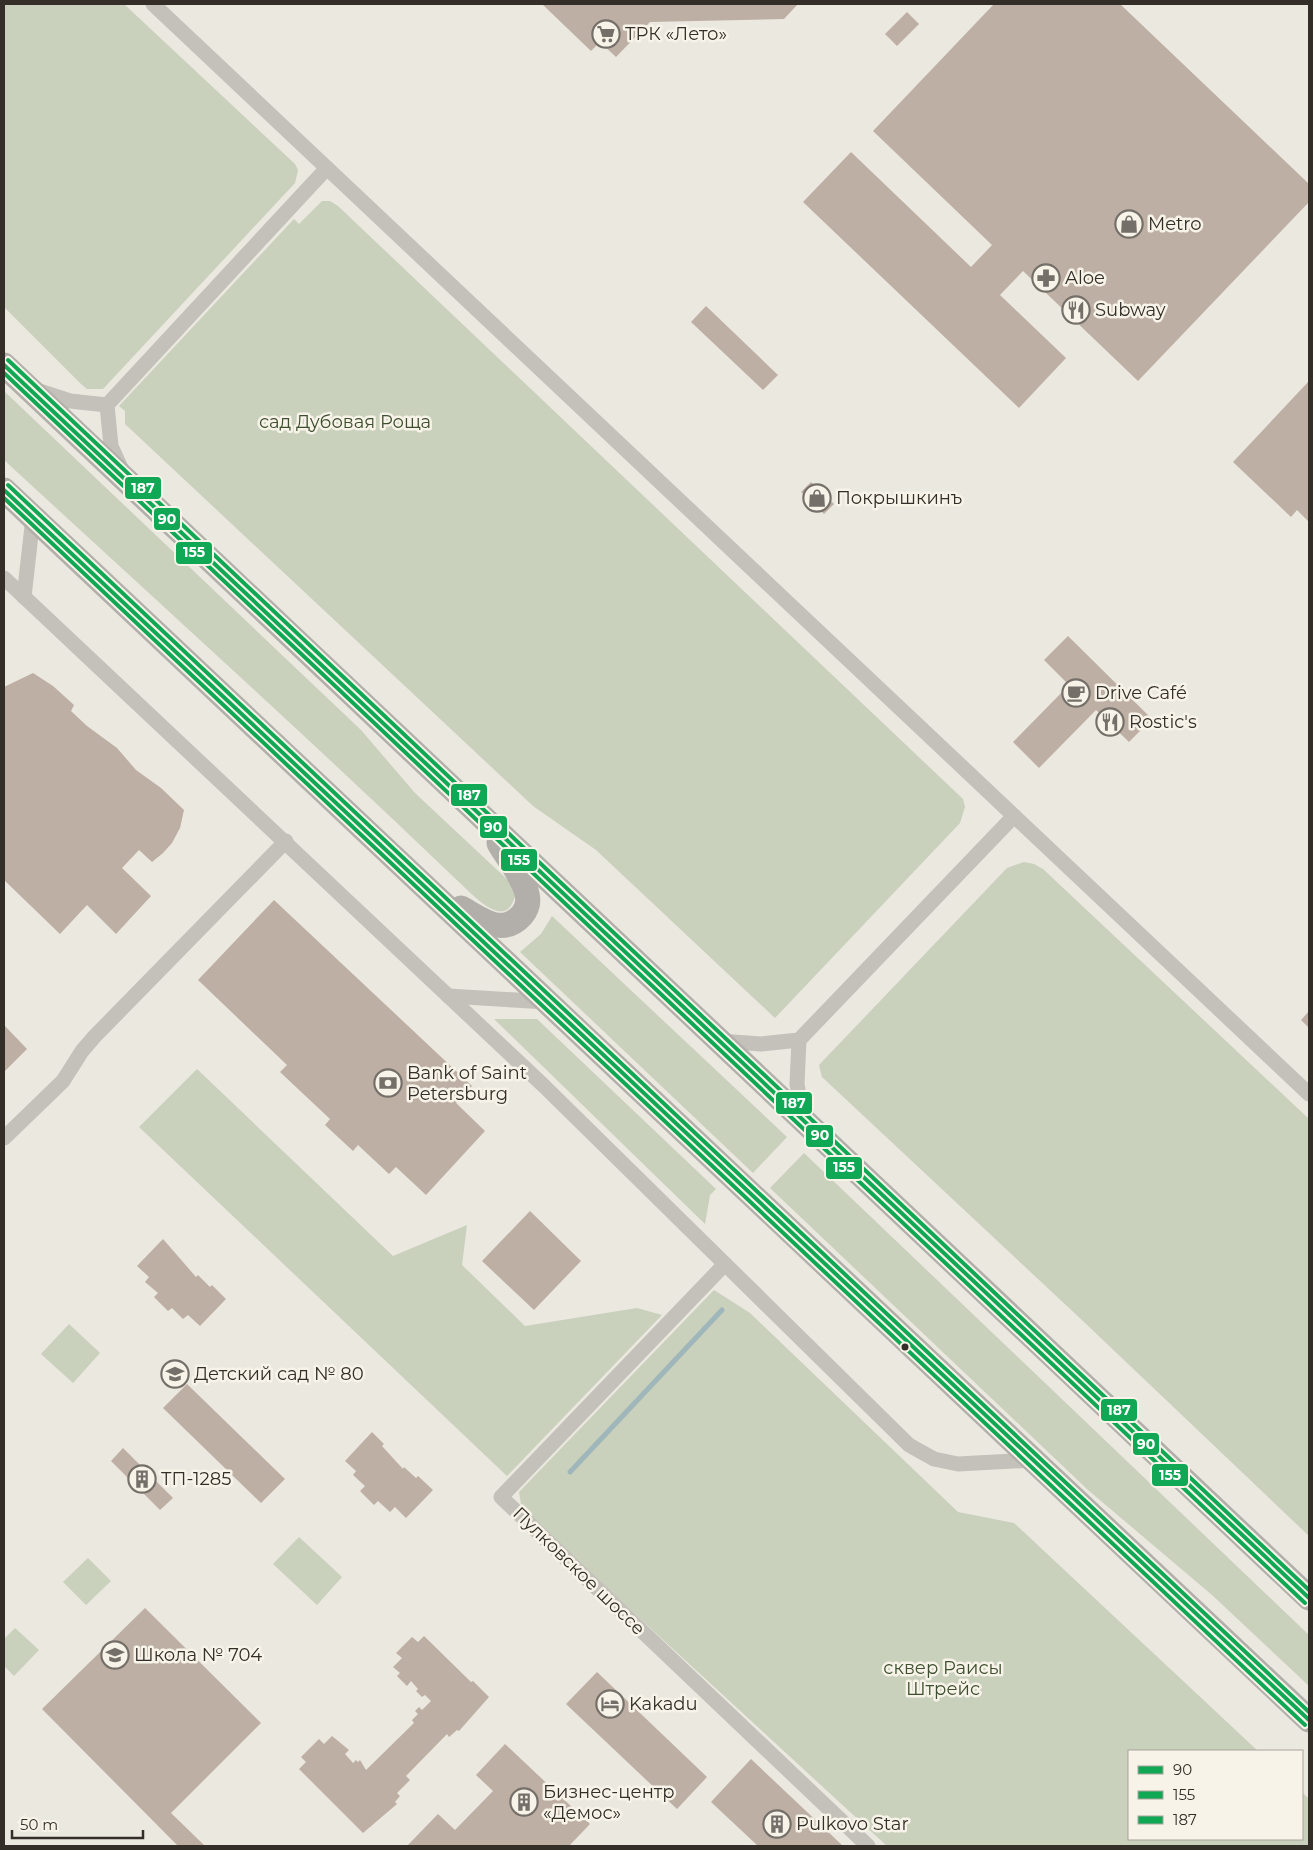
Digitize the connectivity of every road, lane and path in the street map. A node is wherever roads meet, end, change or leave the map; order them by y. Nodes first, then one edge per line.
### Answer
1 (153, 4) edge
2 (327, 168) junction
3 (4, 364) edge
4 (27, 387) junction
5 (107, 405) junction
6 (127, 480) junction
7 (4, 490) edge
8 (33, 517) junction
9 (4, 578) edge
10 (24, 597) junction
11 (1014, 816) junction
12 (487, 820) junction
13 (286, 841) junction
14 (434, 895) junction
15 (448, 996) junction
16 (547, 1002) junction
17 (799, 1040) junction
18 (720, 1041) junction
19 (1309, 1094) edge
20 (804, 1120) junction
21 (4, 1138) edge
22 (725, 1264) junction
23 (1034, 1460) junction
24 (1309, 1598) edge
25 (1309, 1720) edge
26 (868, 1846) edge

1 - 2 street
2 - 5 street
2 - 11 street
3 - 4 main road
4 - 5 street
4 - 6 main road
5 - 6 street
6 - 12 main road
7 - 8 main road
8 - 10 street
8 - 14 main road
9 - 10 street
10 - 13 street
11 - 17 street
11 - 19 street
12 - 14 main road
12 - 18 main road
13 - 15 street
13 - 21 street
14 - 16 main road
15 - 16 street
15 - 22 street
16 - 23 main road
17 - 18 street
17 - 20 street
18 - 20 main road
20 - 24 main road
22 - 23 street
22 - 26 street, Пулковское шоссе
23 - 25 main road

